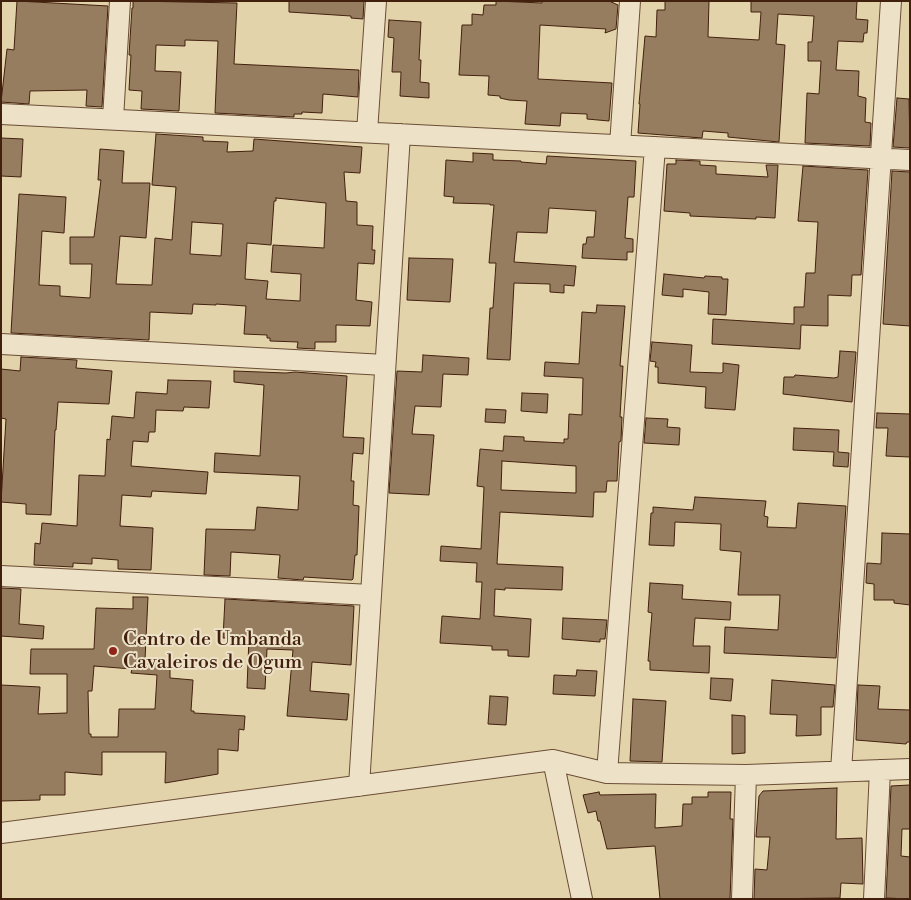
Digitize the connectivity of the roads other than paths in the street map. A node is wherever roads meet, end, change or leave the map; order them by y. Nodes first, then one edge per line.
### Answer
1 (120, 1) edge
2 (376, 1) edge
3 (630, 1) edge
4 (891, 1) edge
5 (1, 114) edge
6 (113, 119) junction
7 (367, 132) junction
8 (400, 134) junction
9 (620, 145) junction
10 (655, 147) junction
11 (881, 158) junction
12 (910, 160) edge
13 (1, 344) edge
14 (385, 365) junction
15 (1, 576) edge
16 (371, 595) junction
17 (553, 760) junction
18 (910, 769) edge
19 (880, 770) junction
20 (841, 772) junction
21 (606, 773) junction
22 (746, 774) junction
23 (359, 786) junction
24 (1, 834) edge
25 (582, 899) edge
26 (742, 899) edge
27 (874, 899) edge

1 - 6 street
2 - 7 street
3 - 9 street
4 - 11 street
5 - 6 street
6 - 7 street
7 - 8 street
8 - 9 street
8 - 14 street
9 - 10 street
10 - 11 street
10 - 21 street
11 - 12 street
11 - 20 street
13 - 14 street
14 - 16 street
15 - 16 street
16 - 23 street
17 - 21 street
17 - 23 street
17 - 25 street
18 - 19 street
19 - 20 street
19 - 27 street
20 - 22 street
21 - 22 street
22 - 26 street
23 - 24 street

